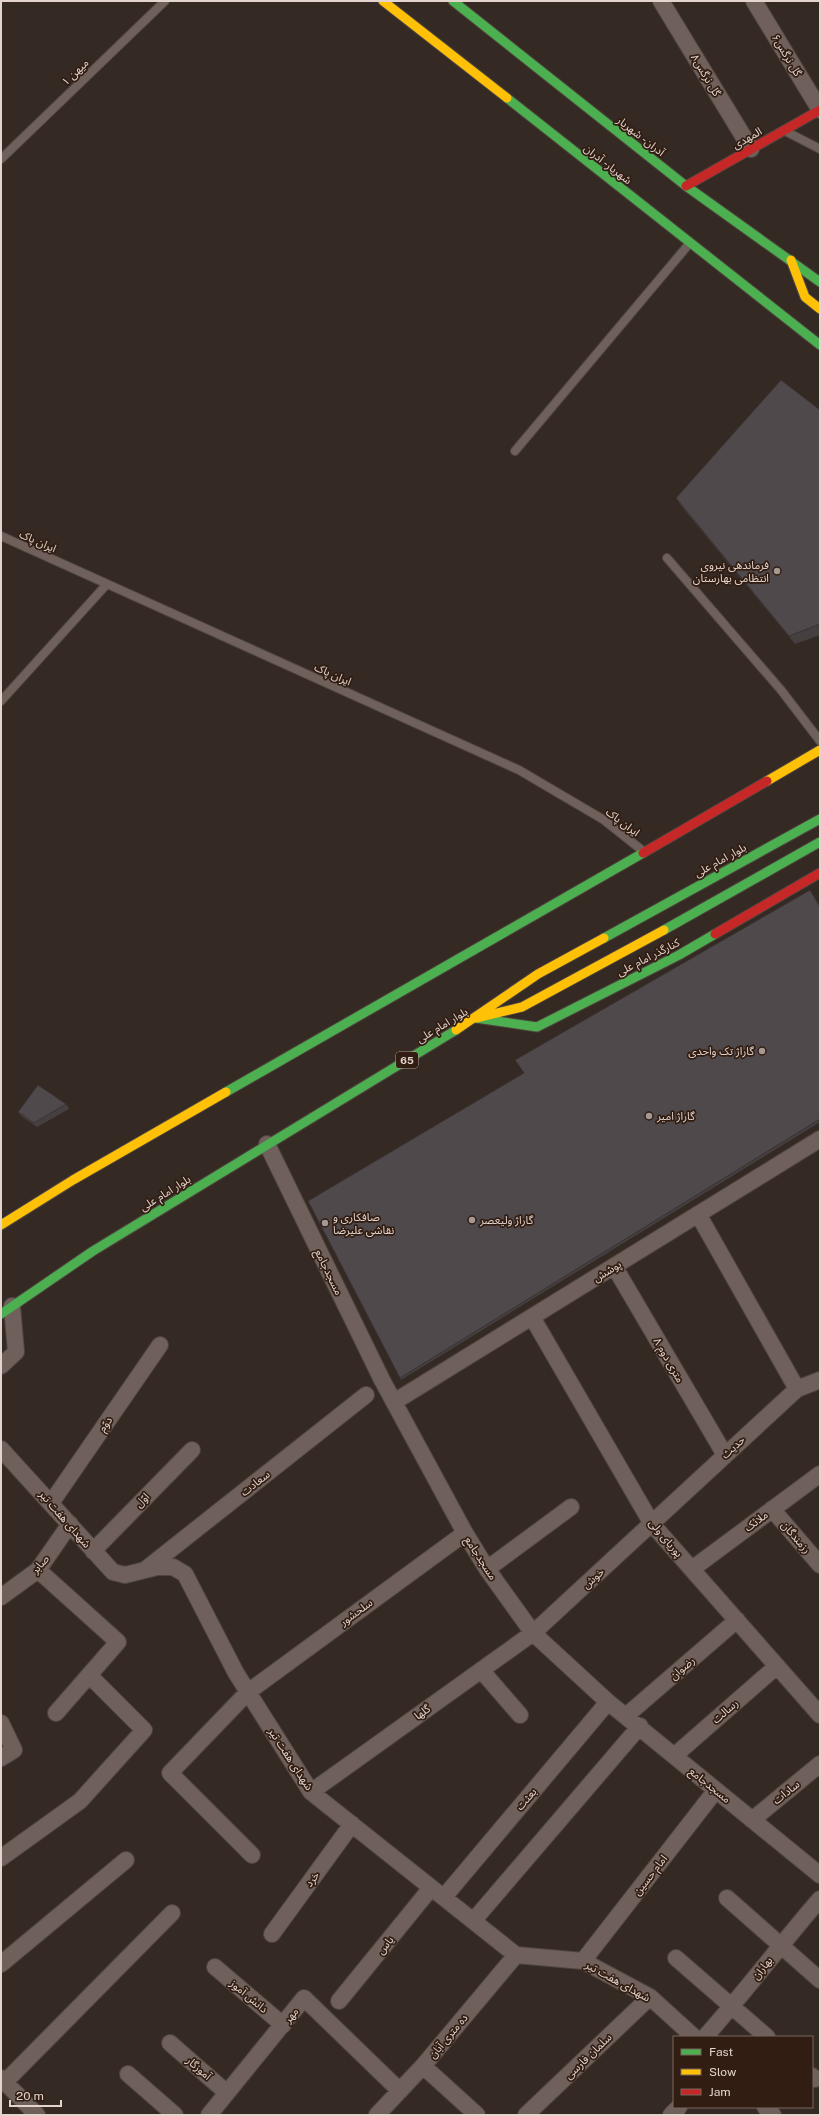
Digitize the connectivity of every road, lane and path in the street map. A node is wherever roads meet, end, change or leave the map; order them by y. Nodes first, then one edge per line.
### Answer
1 (165, 1) edge
2 (383, 1) edge
3 (453, 1) edge
4 (661, 1) edge
5 (754, 1) edge
6 (820, 110) edge
7 (783, 130) junction
8 (751, 149) junction
9 (820, 149) edge
10 (1, 159) edge
11 (686, 186) junction
12 (690, 243) junction
13 (791, 260) junction
14 (820, 282) edge
15 (820, 309) edge
16 (820, 345) edge
17 (515, 451) dead end
18 (1, 536) edge
19 (668, 558) dead end
20 (107, 584) junction
21 (1, 701) edge
22 (820, 741) edge
23 (820, 750) edge
24 (820, 819) edge
25 (820, 842) edge
26 (645, 853) junction
27 (820, 873) edge
28 (476, 1018) junction
29 (820, 1139) edge
30 (267, 1144) junction
31 (698, 1214) junction
32 (1, 1225) edge
33 (614, 1266) junction
34 (7, 1310) edge
35 (532, 1317) junction
36 (160, 1345) dead end
37 (1, 1366) edge
38 (820, 1380) edge
39 (797, 1389) junction
40 (366, 1395) dead end
41 (394, 1402) junction
42 (1, 1449) edge
43 (192, 1450) dead end
44 (725, 1455) junction
45 (820, 1474) edge
46 (51, 1503) junction
47 (572, 1507) dead end
48 (772, 1509) junction
49 (70, 1524) junction
50 (652, 1524) junction
51 (465, 1533) junction
52 (93, 1551) junction
53 (820, 1564) edge
54 (487, 1569) junction
55 (692, 1569) junction
56 (38, 1570) junction
57 (143, 1571) junction
58 (1, 1596) edge
59 (737, 1620) junction
60 (533, 1633) junction
61 (777, 1666) junction
62 (481, 1670) junction
63 (88, 1675) junction
64 (248, 1692) junction
65 (608, 1702) junction
66 (56, 1712) dead end
67 (520, 1715) dead end
68 (820, 1715) edge
69 (627, 1716) junction
70 (1, 1723) edge
71 (640, 1726) junction
72 (674, 1756) junction
73 (1, 1758) edge
74 (820, 1764) edge
75 (716, 1790) junction
76 (311, 1792) junction
77 (752, 1820) junction
78 (352, 1824) junction
79 (252, 1855) dead end
80 (1, 1858) edge
81 (126, 1860) dead end
82 (820, 1875) edge
83 (437, 1892) junction
84 (727, 1898) dead end
85 (820, 1899) edge
86 (172, 1913) dead end
87 (474, 1920) junction
88 (272, 1934) dead end
89 (779, 1946) junction
90 (516, 1954) junction
91 (676, 1958) dead end
92 (583, 1961) junction
93 (1, 1964) edge
94 (215, 1967) dead end
95 (820, 1980) edge
96 (650, 1997) junction
97 (340, 2002) dead end
98 (732, 2007) junction
99 (283, 2025) junction
100 (693, 2036) edge
101 (706, 2036) edge
102 (765, 2036) edge
103 (170, 2044) dead end
104 (424, 2066) junction
105 (128, 2074) dead end
106 (3, 2080) edge
107 (400, 2091) junction
108 (227, 2093) junction
109 (33, 2113) edge
110 (175, 2115) edge
111 (209, 2115) edge
112 (377, 2115) edge
113 (477, 2115) edge
114 (526, 2115) edge

1 - 10 lane, میهن ۱
2 - 12 main road, شهریار - آدران
3 - 11 main road, آدران - شهریار
4 - 8 street, گل نرگس۸
5 - 6 street, گل نرگس۶
6 - 7 main road, المهدی
7 - 8 main road, المهدی
7 - 9 lane
8 - 11 main road, المهدی
11 - 13 main road, آدران - شهریار
12 - 16 main road, شهریار - آدران
12 - 17 lane
13 - 14 main road, آدران - شهریار
13 - 15 main road
18 - 20 lane, ایران پاک
19 - 22 lane
20 - 21 lane
20 - 26 lane, ایران پاک
23 - 26 main road
24 - 28 main road, بلوار امام علی / 65
25 - 28 main road
26 - 32 main road
27 - 28 main road, کنارگذر امام علی
28 - 30 main road, بلوار امام علی / 65
29 - 31 street, پوشش
30 - 34 main road, بلوار امام علی / 65
30 - 41 street, مسجدجامع
31 - 33 street, پوشش
31 - 39 street
33 - 35 street, پوشش
33 - 44 street, ۸ متری دوم
34 - 37 street
35 - 41 street, پوشش
35 - 50 street, پوریای ولی
36 - 46 street, دوّم
38 - 39 street, حدیث
39 - 44 street, حدیث
40 - 57 street, سعادت
41 - 51 street, مسجدجامع
42 - 46 street, شهدای هفت تیر
43 - 52 street, اوّل
44 - 50 street, حدیث
45 - 48 street, ملائک
46 - 49 street, شهدای هفت تیر
47 - 54 street
48 - 53 street, رزمندگان
48 - 55 street, ملائک
49 - 52 street, شهدای هفت تیر
49 - 56 street, صابر
50 - 55 street, پوریای ولی
50 - 60 street, خوش
51 - 54 street, مسجدجامع
51 - 64 street, سلحشور
52 - 57 street, شهدای هفت تیر
54 - 60 street, مسجدجامع
55 - 59 street, پوریای ولی
56 - 58 street, صابر
56 - 63 street
57 - 64 street, شهدای هفت تیر
59 - 61 street, پوریای ولی
59 - 69 street, رضوان
60 - 62 street, گلها
60 - 65 street, مسجدجامع
61 - 68 street, پوریای ولی
61 - 72 street, رسالت
62 - 67 street
62 - 76 street, گلها
63 - 66 street
63 - 80 street
64 - 76 street, شهدای هفت تیر
64 - 79 street, سلحشور
65 - 69 street, مسجدجامع
65 - 83 street, بعثت
69 - 71 street, مسجدجامع
70 - 73 street
71 - 72 street, مسجدجامع
71 - 87 street
72 - 75 street, مسجدجامع
74 - 77 street, سادات
75 - 77 street, مسجدجامع
75 - 92 street, امام حسین
76 - 78 street, شهدای هفت تیر
77 - 82 street, مسجدجامع
78 - 83 street, شهدای هفت تیر
78 - 88 street, خرد
81 - 93 street
83 - 87 street, شهدای هفت تیر
83 - 97 street, یاس
84 - 89 street
85 - 89 street, بهاران
86 - 106 street
87 - 90 street, شهدای هفت تیر
89 - 95 street
89 - 98 street, بهاران
90 - 92 street, شهدای هفت تیر
90 - 104 street, ده متری آبان
91 - 98 street
92 - 96 street, شهدای هفت تیر
94 - 99 street, دانش آموز
96 - 100 street, شهدای هفت تیر
96 - 114 street, سلمان فارسی
98 - 101 street, بهاران
98 - 102 street
99 - 107 street, مهر
99 - 108 street, مهر
103 - 108 street, آموزگار
104 - 107 street, ده متری آبان
104 - 113 street
105 - 110 street
106 - 109 street
107 - 112 street, ده متری آبان
108 - 111 street, مهر

